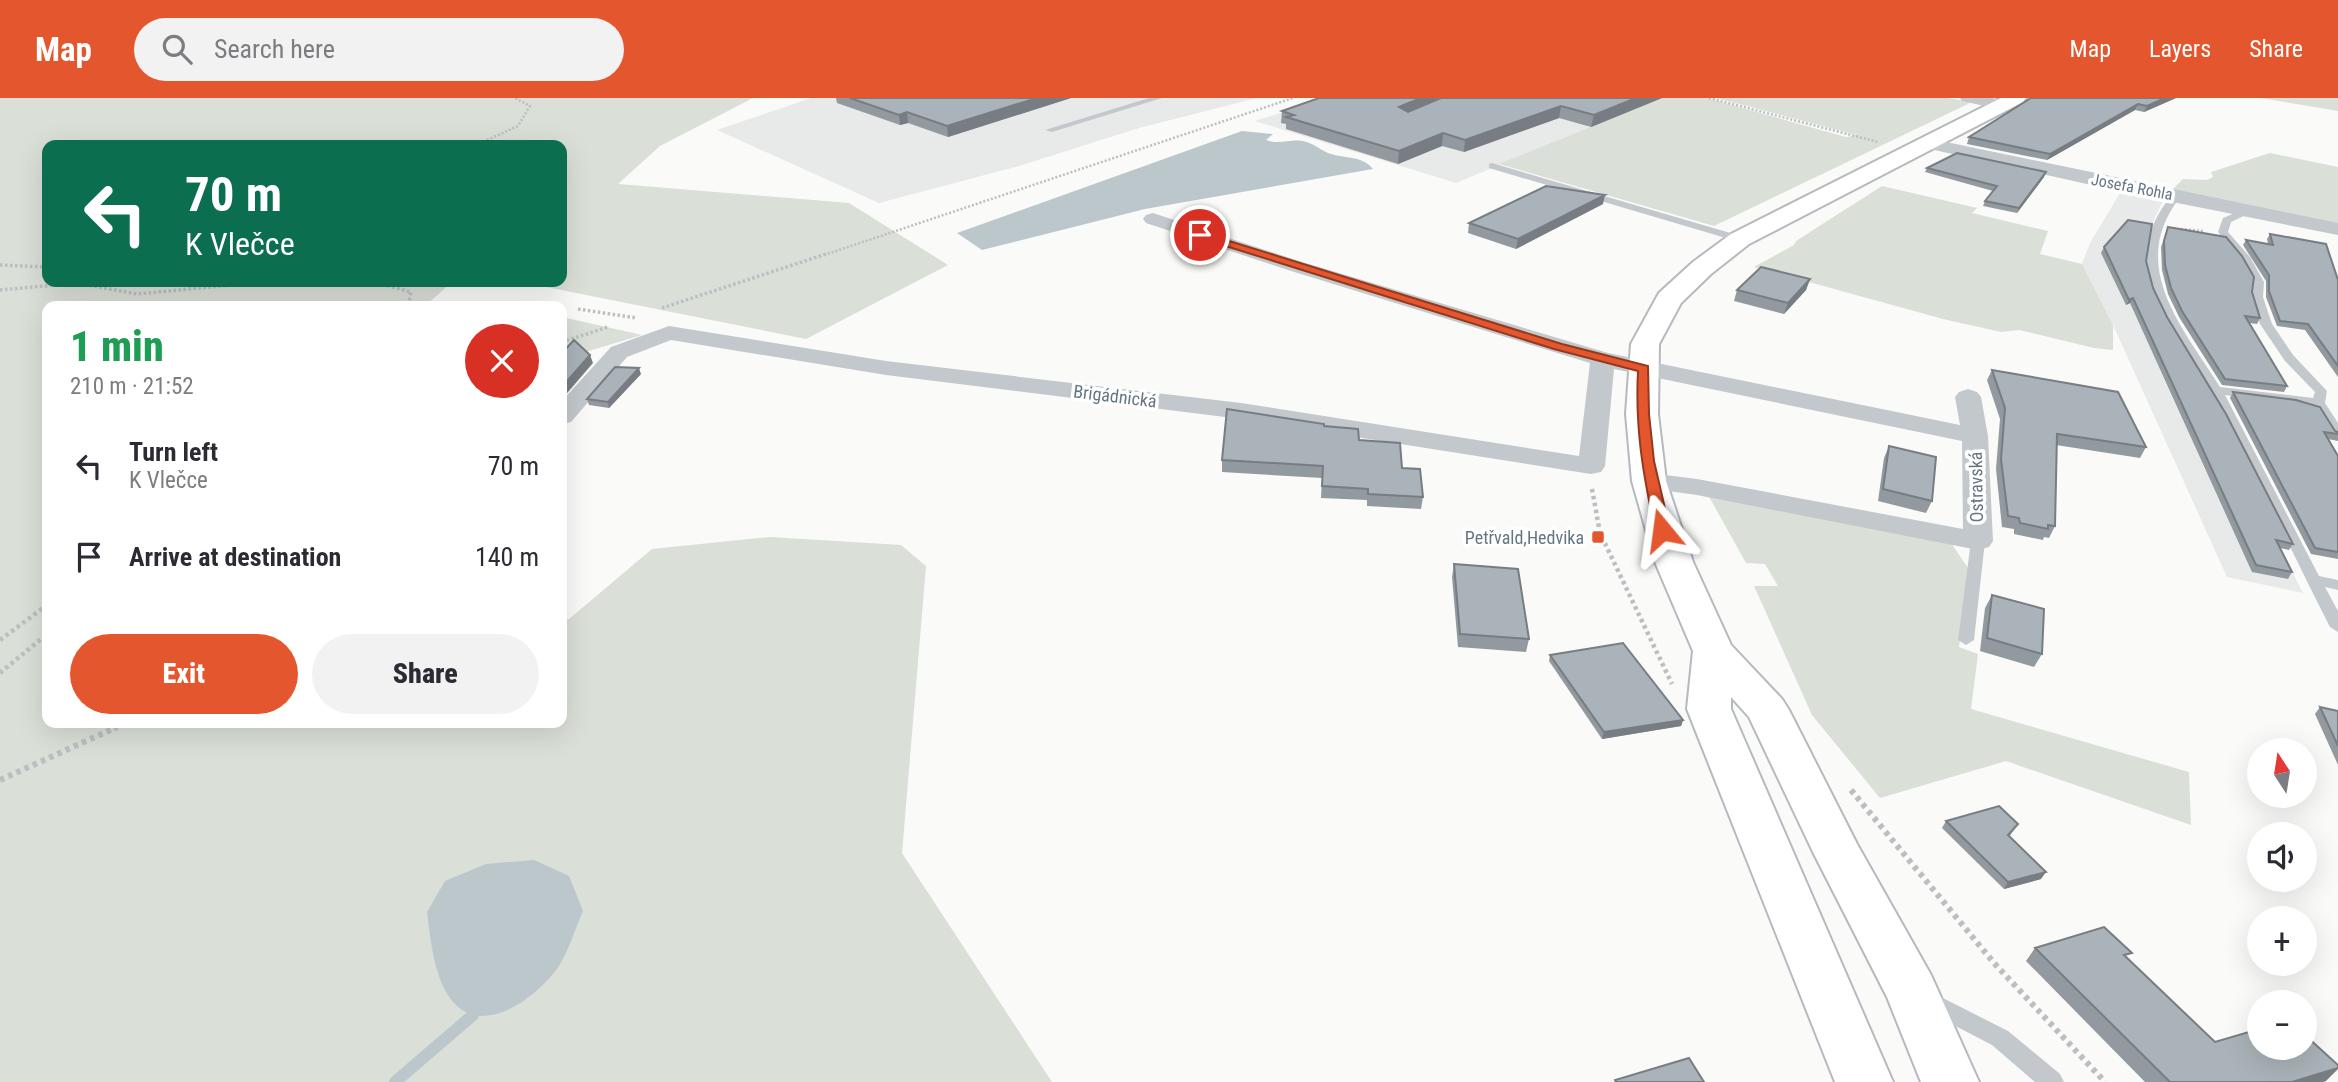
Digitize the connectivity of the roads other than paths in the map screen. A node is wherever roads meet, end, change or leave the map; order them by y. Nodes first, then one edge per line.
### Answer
1 (1158, 98) edge
2 (1968, 98) edge
3 (2009, 102) edge
4 (1049, 130) dead end
5 (1918, 147) junction
6 (1492, 166) dead end
7 (2176, 196) junction
8 (2247, 211) junction
9 (1153, 219) dead end
10 (2338, 229) edge
11 (1740, 239) junction
12 (1603, 359) junction
13 (1644, 369) junction
14 (2216, 390) junction
15 (1968, 397) dead end
16 (567, 410) edge
17 (2327, 410) edge
18 (2338, 433) edge
19 (1975, 436) junction
20 (1649, 481) junction
21 (1978, 541) junction
22 (2312, 579) junction
23 (2338, 584) edge
24 (2338, 627) edge
25 (1966, 640) dead end
26 (1713, 651) junction
27 (1912, 992) junction
28 (1864, 1082) edge
29 (1950, 1082) edge
30 (2052, 1082) edge

1 - 4 lane
2 - 3 street
3 - 5 main road
5 - 7 street, Josefa Rohla
5 - 11 main road
6 - 11 lane
7 - 8 street, Josefa Rohla
7 - 14 lane
8 - 10 street, Josefa Rohla
8 - 17 lane
9 - 12 street, Ostravská
11 - 13 main road
12 - 13 street, Ostravská
12 - 16 street, Brigádnická
13 - 19 street, Ostravská
13 - 20 main road
14 - 17 lane
14 - 22 lane
15 - 19 street
17 - 18 lane
19 - 21 street, Ostravská
20 - 21 street, Ostravská
20 - 26 main road
21 - 25 lane
22 - 23 lane
22 - 24 lane
26 - 27 main road
26 - 28 main road
27 - 29 main road
27 - 30 lane

